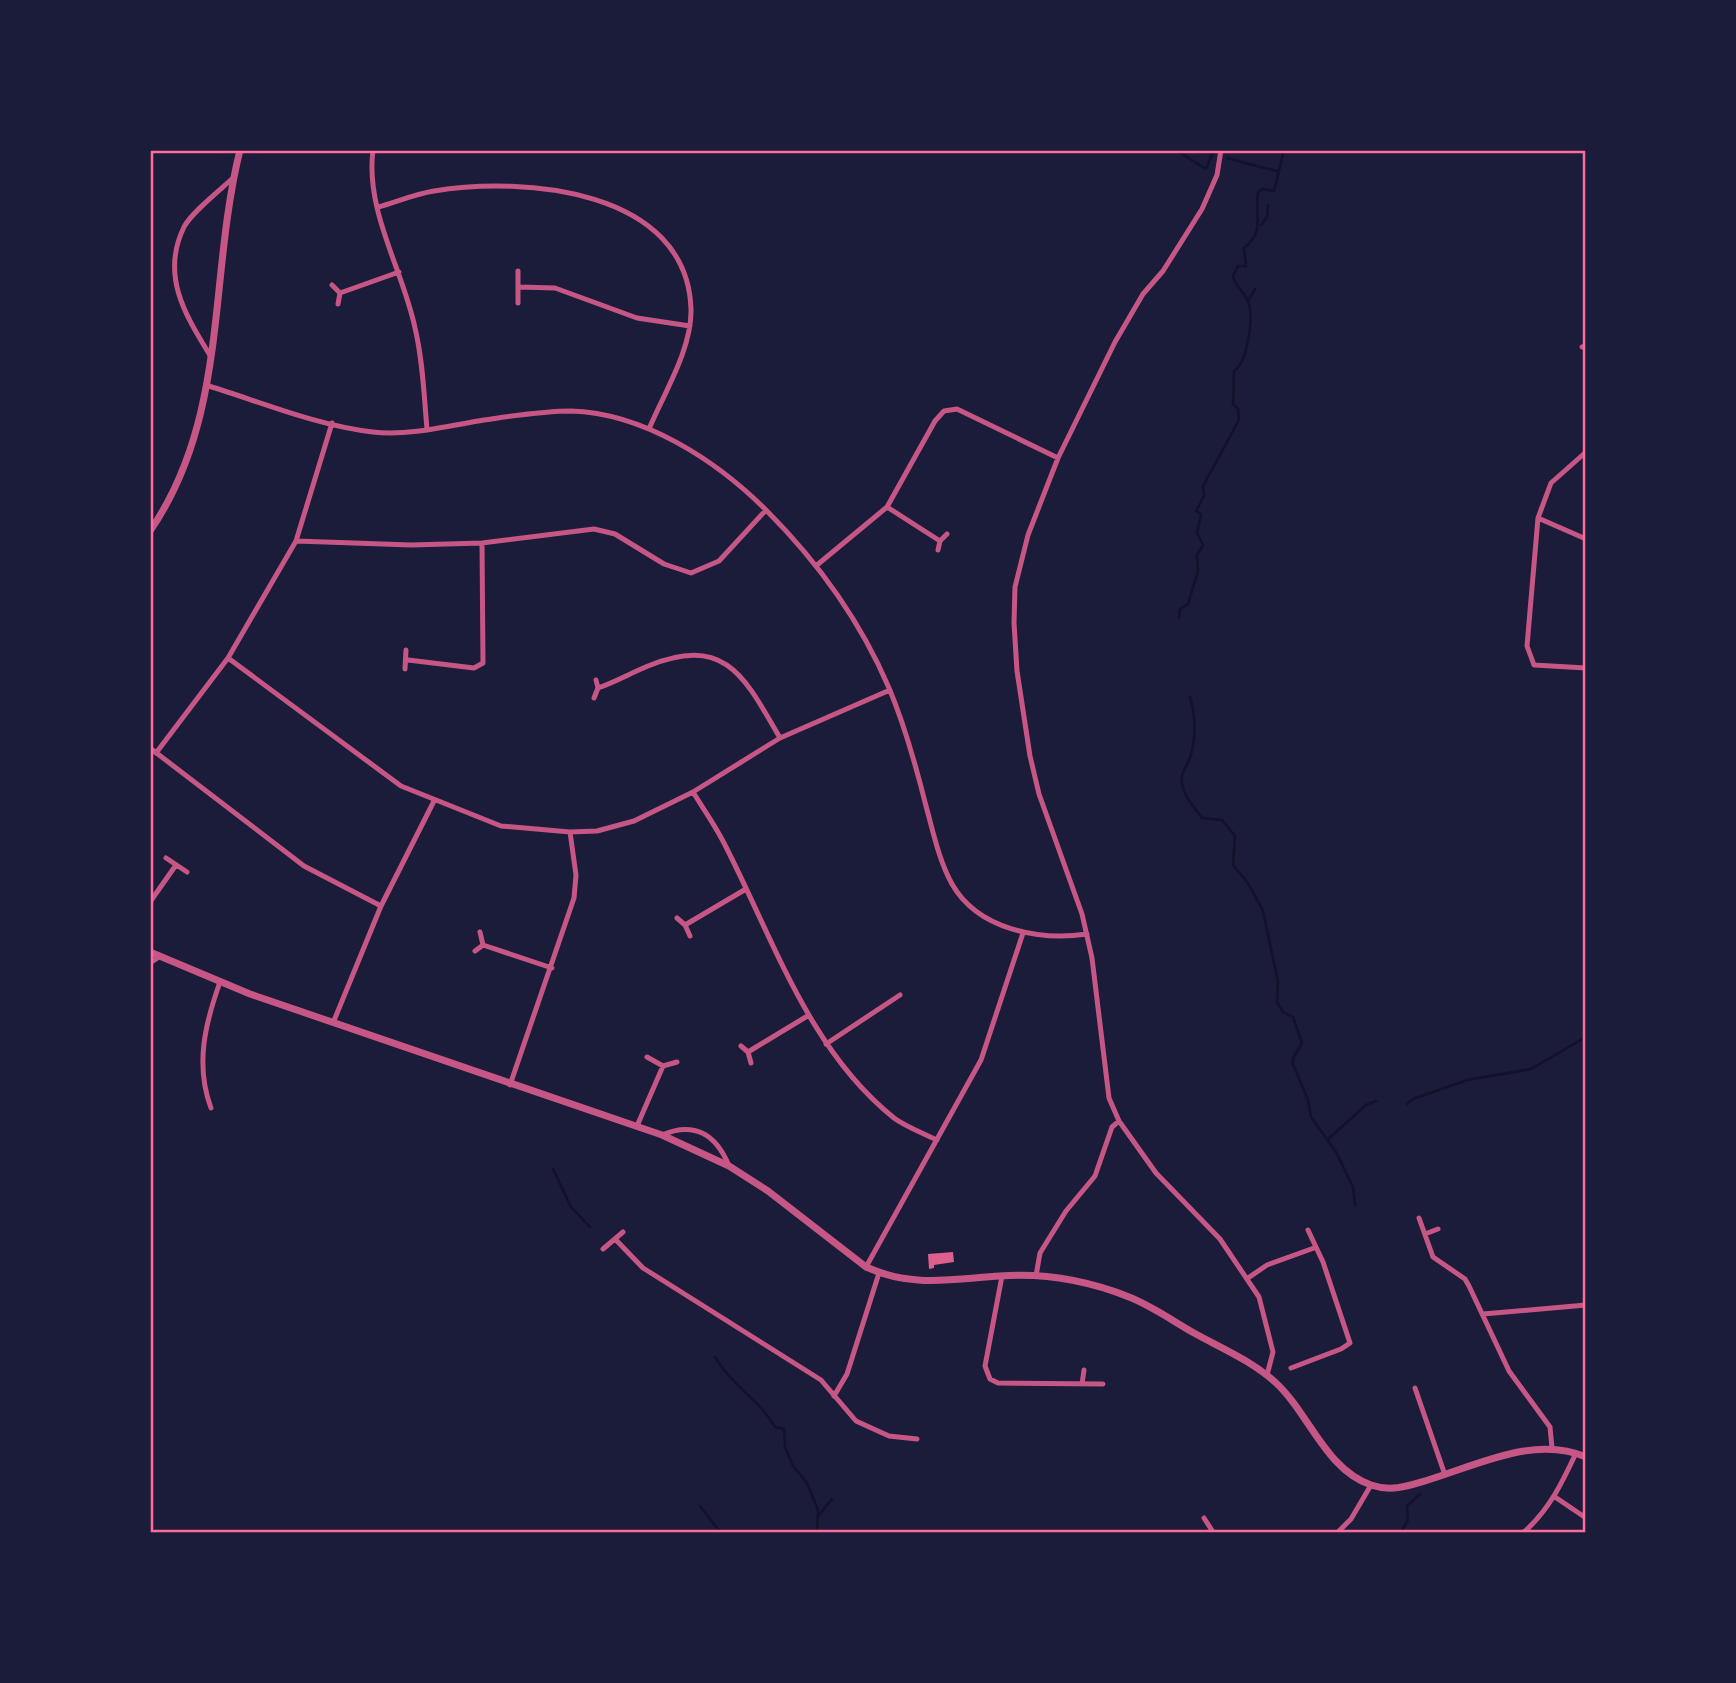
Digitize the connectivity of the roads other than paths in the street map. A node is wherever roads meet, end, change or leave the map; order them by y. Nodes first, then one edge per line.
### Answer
1 (240, 150) edge
2 (373, 150) edge
3 (1222, 150) edge
4 (233, 178) junction
5 (377, 207) junction
6 (518, 271) dead end
7 (399, 272) junction
8 (332, 285) dead end
9 (519, 287) junction
10 (340, 293) junction
11 (519, 303) dead end
12 (338, 304) dead end
13 (690, 326) junction
14 (213, 362) junction
15 (209, 386) junction
16 (332, 424) junction
17 (427, 429) junction
18 (649, 429) junction
19 (1586, 452) edge
20 (1058, 458) junction
21 (887, 507) junction
22 (766, 510) junction
23 (1538, 518) junction
24 (150, 531) edge
25 (947, 534) dead end
26 (1586, 539) edge
27 (296, 541) junction
28 (940, 541) junction
29 (482, 543) junction
30 (938, 550) dead end
31 (817, 565) junction
32 (406, 650) dead end
33 (228, 658) junction
34 (408, 660) junction
35 (1586, 668) edge
36 (405, 669) dead end
37 (596, 680) dead end
38 (598, 688) junction
39 (890, 690) junction
40 (594, 698) dead end
41 (780, 738) junction
42 (150, 748) edge
43 (156, 753) junction
44 (693, 792) junction
45 (434, 801) junction
46 (570, 832) junction
47 (166, 858) dead end
48 (176, 865) junction
49 (187, 872) dead end
50 (746, 889) junction
51 (150, 902) edge
52 (381, 906) junction
53 (677, 918) dead end
54 (685, 925) junction
55 (480, 932) dead end
56 (1023, 933) junction
57 (1087, 934) junction
58 (690, 936) dead end
59 (483, 945) junction
60 (475, 951) dead end
61 (150, 952) edge
62 (159, 957) junction
63 (150, 963) edge
64 (552, 968) junction
65 (220, 982) junction
66 (900, 995) dead end
67 (809, 1015) junction
68 (333, 1023) junction
69 (826, 1044) junction
70 (741, 1046) dead end
71 (748, 1052) junction
72 (647, 1057) dead end
73 (677, 1062) dead end
74 (751, 1063) dead end
75 (663, 1066) junction
76 (510, 1085) junction
77 (206, 1096) junction
78 (198, 1100) dead end
79 (211, 1108) dead end
80 (1119, 1121) junction
81 (637, 1126) junction
82 (662, 1135) junction
83 (937, 1140) junction
84 (729, 1166) junction
85 (1419, 1218) dead end
86 (1438, 1229) dead end
87 (1308, 1230) dead end
88 (623, 1232) dead end
89 (1425, 1234) junction
90 (616, 1240) junction
91 (1314, 1248) junction
92 (603, 1249) dead end
93 (866, 1267) junction
94 (879, 1273) junction
95 (1002, 1276) junction
96 (1036, 1276) junction
97 (1248, 1279) junction
98 (1586, 1305) edge
99 (1483, 1314) junction
100 (1291, 1368) dead end
101 (1084, 1370) dead end
102 (1267, 1375) junction
103 (1082, 1384) junction
104 (1103, 1384) dead end
105 (1415, 1388) dead end
106 (834, 1396) junction
107 (918, 1439) dead end
108 (1552, 1448) junction
109 (1576, 1453) junction
110 (1586, 1457) edge
111 (1445, 1475) junction
112 (1371, 1485) junction
113 (1555, 1497) junction
114 (1204, 1518) dead end
115 (1586, 1518) edge
116 (1213, 1532) edge
117 (1338, 1532) edge
118 (1524, 1532) edge

1 - 4 street
2 - 5 street
3 - 20 street
4 - 14 street
4 - 14 street
5 - 7 street
5 - 13 street
6 - 9 street
7 - 10 street
7 - 17 street
8 - 10 street
9 - 11 street
9 - 13 street
10 - 12 street
13 - 18 street
14 - 15 street
15 - 16 street
15 - 24 street
16 - 17 street
16 - 27 street
17 - 18 street
18 - 22 street
19 - 23 street
20 - 21 street
20 - 57 street
21 - 28 street
21 - 31 street
22 - 29 street
22 - 31 street
23 - 26 street
23 - 35 street
25 - 28 street
27 - 29 street
27 - 33 street
28 - 30 street
29 - 34 street
31 - 39 street
32 - 34 street
33 - 43 street
33 - 45 street
34 - 36 street
37 - 38 street
38 - 40 street
38 - 41 street
39 - 41 street
39 - 56 street
41 - 44 street
42 - 43 street
43 - 52 street
44 - 46 street
44 - 50 street
45 - 46 street
45 - 52 street
46 - 64 street
47 - 48 street
48 - 49 street
48 - 51 street
50 - 54 street
50 - 67 street
52 - 68 street
53 - 54 street
54 - 58 street
55 - 59 street
56 - 57 street
56 - 83 street
57 - 80 street
59 - 60 street
59 - 64 street
61 - 62 street
62 - 63 street
62 - 65 street
64 - 76 street
65 - 68 street
65 - 77 street
66 - 69 street
67 - 69 street
67 - 71 street
68 - 76 street
69 - 83 street
70 - 71 street
71 - 74 street
72 - 75 street
73 - 75 street
75 - 81 street
76 - 81 street
77 - 78 street
77 - 79 street
80 - 96 street
80 - 97 street
81 - 82 street
82 - 84 street
82 - 84 street
83 - 93 street
84 - 93 street
85 - 89 street
86 - 89 street
87 - 91 street
88 - 90 street
89 - 99 street
90 - 92 street
90 - 106 street
91 - 97 street
91 - 100 street
93 - 94 street
94 - 95 street
94 - 106 street
95 - 96 street
95 - 103 street
96 - 102 street
97 - 102 street
98 - 99 street
99 - 108 street
101 - 103 street
102 - 112 street
103 - 104 street
105 - 111 street
106 - 107 street
108 - 109 street
108 - 111 street
109 - 110 street
109 - 113 street
111 - 112 street
112 - 117 street
113 - 115 street
113 - 118 street
114 - 116 street

